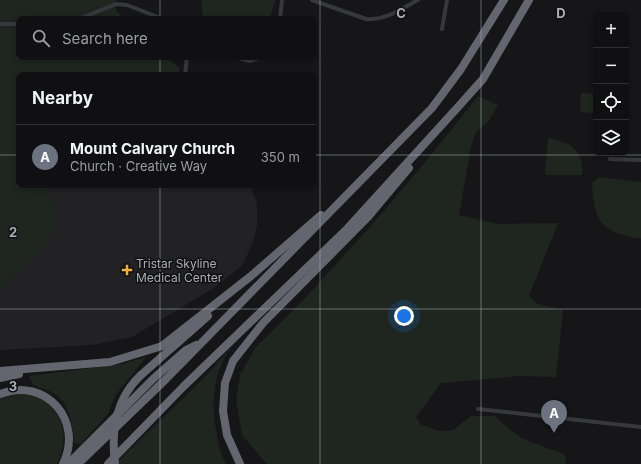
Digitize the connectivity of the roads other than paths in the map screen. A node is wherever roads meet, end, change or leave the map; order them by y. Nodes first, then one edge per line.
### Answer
1 (282, 0) edge
2 (312, 0) edge
3 (418, 0) edge
4 (447, 0) edge
5 (504, 0) edge
6 (529, 0) edge
7 (86, 16) edge
8 (155, 16) edge
9 (280, 16) edge
10 (0, 24) edge
11 (16, 24) edge
12 (442, 29) dead end
13 (187, 60) edge
14 (185, 72) edge
15 (458, 107) junction
16 (610, 159) dead end
17 (641, 160) edge
18 (366, 177) junction
19 (251, 276) junction
20 (202, 342) junction
21 (49, 368) junction
22 (0, 371) edge
23 (0, 378) edge
24 (0, 394) edge
25 (478, 408) dead end
26 (641, 427) edge
27 (63, 464) edge
28 (68, 464) edge
29 (78, 464) edge
30 (108, 464) edge
31 (115, 464) edge
32 (240, 464) edge

1 - 9 street
2 - 3 street
4 - 12 street
5 - 18 highway
6 - 15 highway
7 - 8 street
10 - 11 street
13 - 14 street
15 - 30 highway
15 - 32 highway
16 - 17 street
18 - 19 highway
18 - 20 highway
19 - 21 highway
19 - 31 highway, bridge
20 - 28 highway
20 - 29 highway
21 - 22 highway
21 - 23 highway
24 - 27 highway
25 - 26 street

